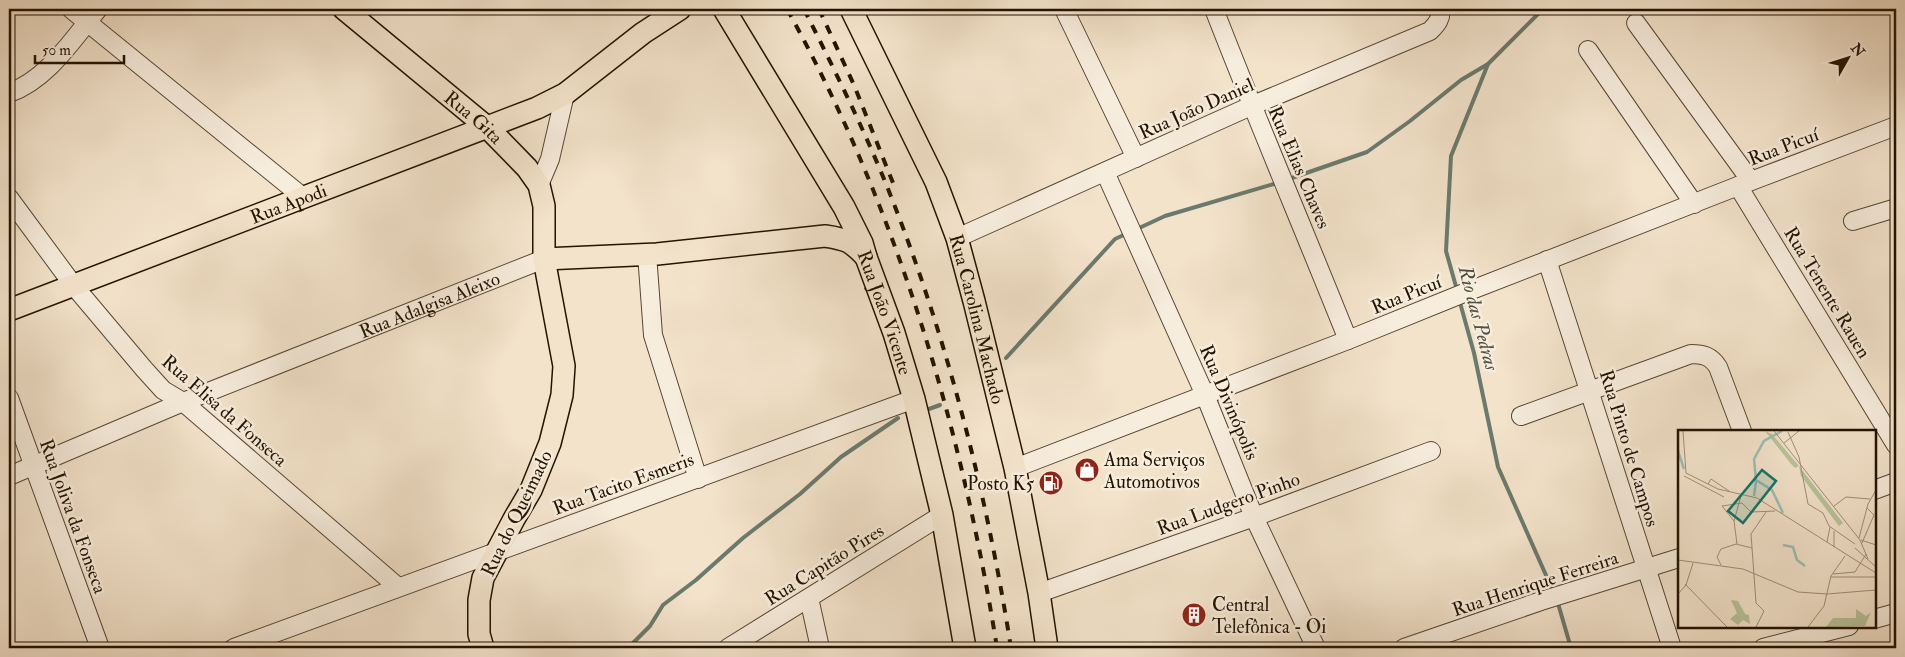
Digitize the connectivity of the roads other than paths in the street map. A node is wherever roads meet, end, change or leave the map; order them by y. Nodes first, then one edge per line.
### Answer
1 (71, 9) edge
2 (680, 9) edge
3 (724, 9) edge
4 (852, 9) edge
5 (1064, 9) edge
6 (1214, 9) edge
7 (1440, 9) edge
8 (352, 11) edge
9 (93, 15) edge
10 (1636, 23) dead end
11 (1588, 50) dead end
12 (9, 93) edge
13 (565, 94) junction
14 (1251, 106) junction
15 (1896, 126) edge
16 (488, 128) junction
17 (1136, 158) junction
18 (1104, 172) junction
19 (1745, 183) junction
20 (539, 185) junction
21 (9, 198) edge
22 (304, 198) junction
23 (1694, 204) junction
24 (844, 207) junction
25 (1896, 208) edge
26 (1853, 221) dead end
27 (825, 236) junction
28 (957, 238) junction
29 (647, 254) junction
30 (866, 257) junction
31 (544, 259) junction
32 (1547, 260) junction
33 (74, 286) junction
34 (9, 310) edge
35 (1348, 340) junction
36 (1591, 392) junction
37 (1205, 394) junction
38 (9, 398) edge
39 (914, 399) junction
40 (183, 402) junction
41 (1521, 416) dead end
42 (1742, 430) edge
43 (1896, 445) edge
44 (1431, 450) dead end
45 (34, 467) junction
46 (1015, 468) junction
47 (9, 476) edge
48 (698, 479) junction
49 (1896, 482) edge
50 (1875, 490) edge
51 (942, 515) junction
52 (1254, 517) junction
53 (497, 552) junction
54 (1678, 558) edge
55 (1646, 570) junction
56 (398, 587) junction
57 (1039, 593) junction
58 (809, 598) junction
59 (1896, 613) edge
60 (1875, 619) edge
61 (1845, 627) edge
62 (100, 648) edge
63 (234, 648) edge
64 (483, 648) edge
65 (728, 648) edge
66 (820, 648) edge
67 (965, 648) edge
68 (1046, 648) edge
69 (1316, 648) edge
70 (1404, 648) edge
71 (1672, 648) edge
72 (1764, 648) edge

1 - 9 street
2 - 13 main road
3 - 24 main road, Rua João Vicente
4 - 28 main road, Rua Carolina Machado
5 - 17 street
6 - 14 street, Rua Elias Chaves
7 - 14 street, Rua João Daniel
8 - 16 main road, Rua Gita
9 - 12 street
9 - 22 street
10 - 19 street, Rua Tenente Rauen
11 - 23 street
13 - 16 main road, Rua Apodi
13 - 20 street
14 - 17 street, Rua João Daniel
14 - 35 street, Rua Elias Chaves
15 - 19 street, Rua Picuí
16 - 20 main road, Rua Gita
16 - 22 main road, Rua Apodi
17 - 18 street, Rua João Daniel
18 - 28 street, Rua João Daniel
18 - 37 street, Rua Divinópolis
19 - 23 street, Rua Picuí
19 - 43 street, Rua Tenente Rauen
20 - 31 main road, Rua Gita
21 - 33 street, Rua Elisa da Fonseca
22 - 33 main road, Rua Apodi
23 - 32 street, Rua Picuí
24 - 27 main road
24 - 30 main road, Rua João Vicente
25 - 26 street
27 - 29 main road, Rua Adalgisa Aleixo
27 - 30 main road, Rua Adalgisa Aleixo
28 - 46 main road, Rua Carolina Machado
29 - 31 main road, Rua Adalgisa Aleixo
29 - 48 street
30 - 39 main road, Rua João Vicente
31 - 40 street, Rua Adalgisa Aleixo
31 - 53 main road, Rua do Queimado
32 - 35 street, Rua Picuí
32 - 36 street, Rua Pinto de Campos
33 - 34 main road, Rua Apodi
33 - 40 street, Rua Elisa da Fonseca
35 - 37 street, Rua Picuí
36 - 41 street
36 - 42 street
36 - 55 street, Rua Pinto de Campos
37 - 46 street, Rua Picuí
37 - 52 street, Rua Divinópolis
38 - 45 street, Rua Joliva da Fonseca
39 - 48 street, Rua Tacito Esmeris
39 - 51 main road, Rua João Vicente
40 - 45 street, Rua Adalgisa Aleixo
40 - 56 street, Rua Elisa da Fonseca
44 - 52 street, Rua Ludgero Pinho
45 - 47 street, Rua Adalgisa Aleixo
45 - 62 street, Rua Joliva da Fonseca
46 - 57 main road, Rua Carolina Machado
48 - 53 street, Rua Tacito Esmeris
49 - 50 street
51 - 58 street, Rua Capitão Pires
51 - 67 main road, Rua João Vicente
52 - 57 street, Rua Ludgero Pinho
52 - 69 street, Rua Divinópolis
53 - 56 street, Rua Tacito Esmeris
53 - 64 main road, Rua do Queimado
54 - 55 street, Rua Henrique Ferreira
55 - 70 street, Rua Henrique Ferreira
55 - 71 street, Rua Pinto de Campos
56 - 63 street, Rua Tacito Esmeris
57 - 68 main road, Rua Carolina Machado
58 - 65 street, Rua Capitão Pires
58 - 66 street
59 - 60 street
61 - 72 street

